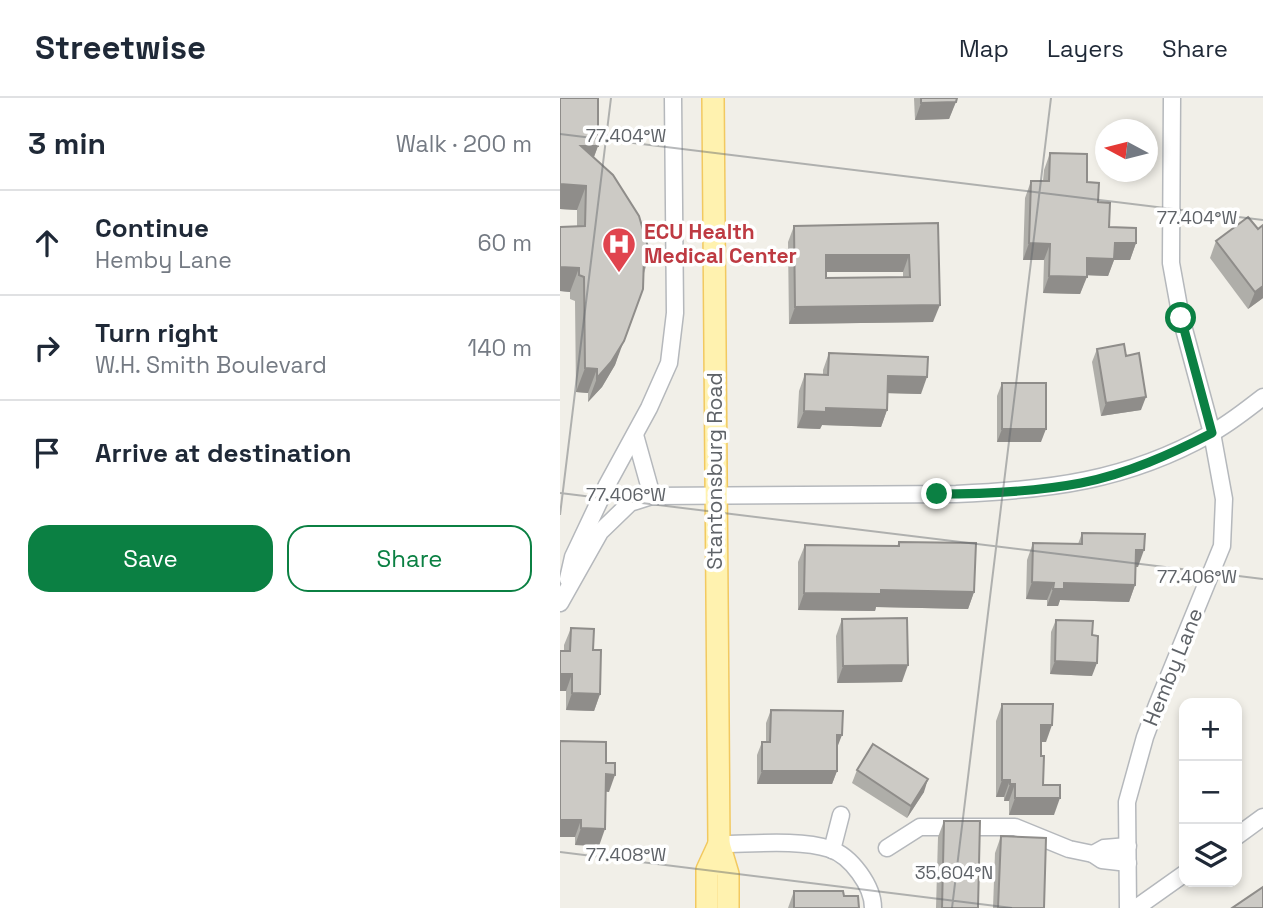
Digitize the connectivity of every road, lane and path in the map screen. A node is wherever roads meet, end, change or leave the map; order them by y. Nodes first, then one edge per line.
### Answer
1 (673, 98) edge
2 (713, 98) edge
3 (1172, 98) edge
4 (1263, 397) edge
5 (1212, 433) junction
6 (635, 435) junction
7 (715, 494) junction
8 (652, 496) junction
9 (561, 601) edge
10 (841, 815) dead end
11 (1263, 817) edge
12 (1242, 832) edge
13 (719, 844) junction
14 (887, 848) dead end
15 (832, 849) junction
16 (1128, 854) junction
17 (1179, 878) edge
18 (707, 908) edge
19 (728, 908) edge
20 (873, 908) edge
21 (1128, 908) edge
22 (1136, 908) edge

1 - 6 street
2 - 7 main road, Stantonsburg Road
3 - 5 street, Hemby Lane
4 - 5 street
5 - 7 street
5 - 16 street, Hemby Lane
6 - 8 street
6 - 9 street
7 - 8 street
7 - 13 main road, Stantonsburg Road
8 - 9 street
10 - 15 street
11 - 12 street
13 - 15 street
13 - 18 main road, Stantonsburg Road
13 - 19 main road, Stantonsburg Road
14 - 16 street
15 - 20 street
16 - 21 street, Hemby Lane
17 - 22 street

